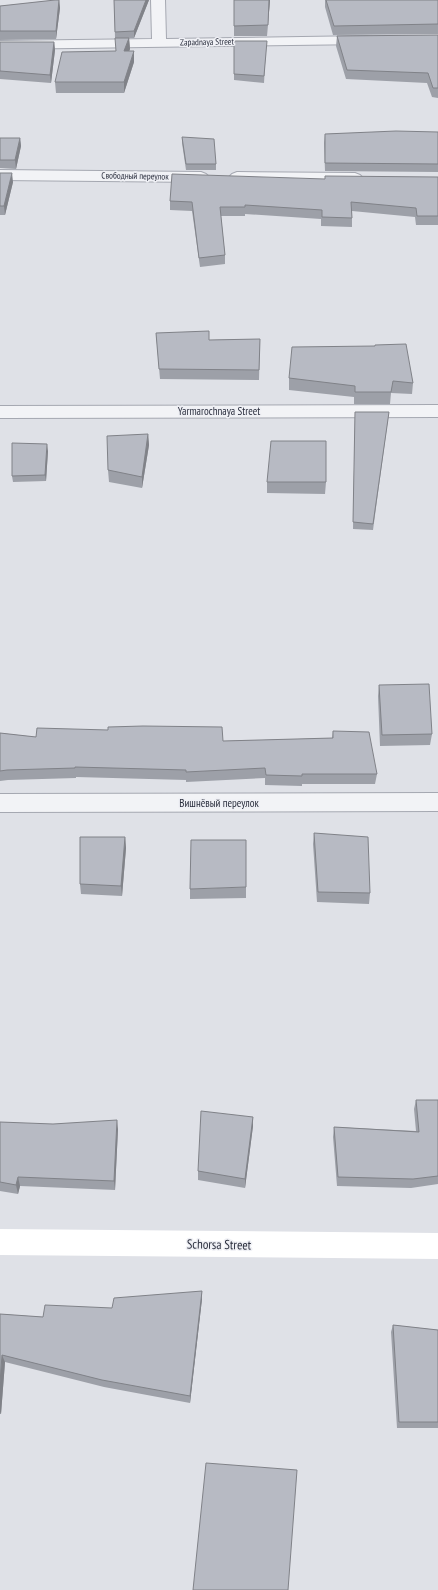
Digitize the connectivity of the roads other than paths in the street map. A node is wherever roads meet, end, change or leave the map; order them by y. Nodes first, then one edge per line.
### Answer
1 (158, 0) edge
2 (382, 40) edge
3 (159, 43) junction
4 (0, 45) edge
5 (0, 175) edge
6 (366, 178) edge
7 (438, 410) edge
8 (0, 412) edge
9 (438, 802) edge
10 (0, 803) edge
11 (0, 1242) edge
12 (438, 1246) edge

1 - 3 street
2 - 3 street, Zapadnaya Street
3 - 4 street, Zapadnaya Street
5 - 6 street, Свободный переулок
7 - 8 street, Yarmarochnaya Street
9 - 10 street, Вишнёвый переулок
11 - 12 street, Schorsa Street

